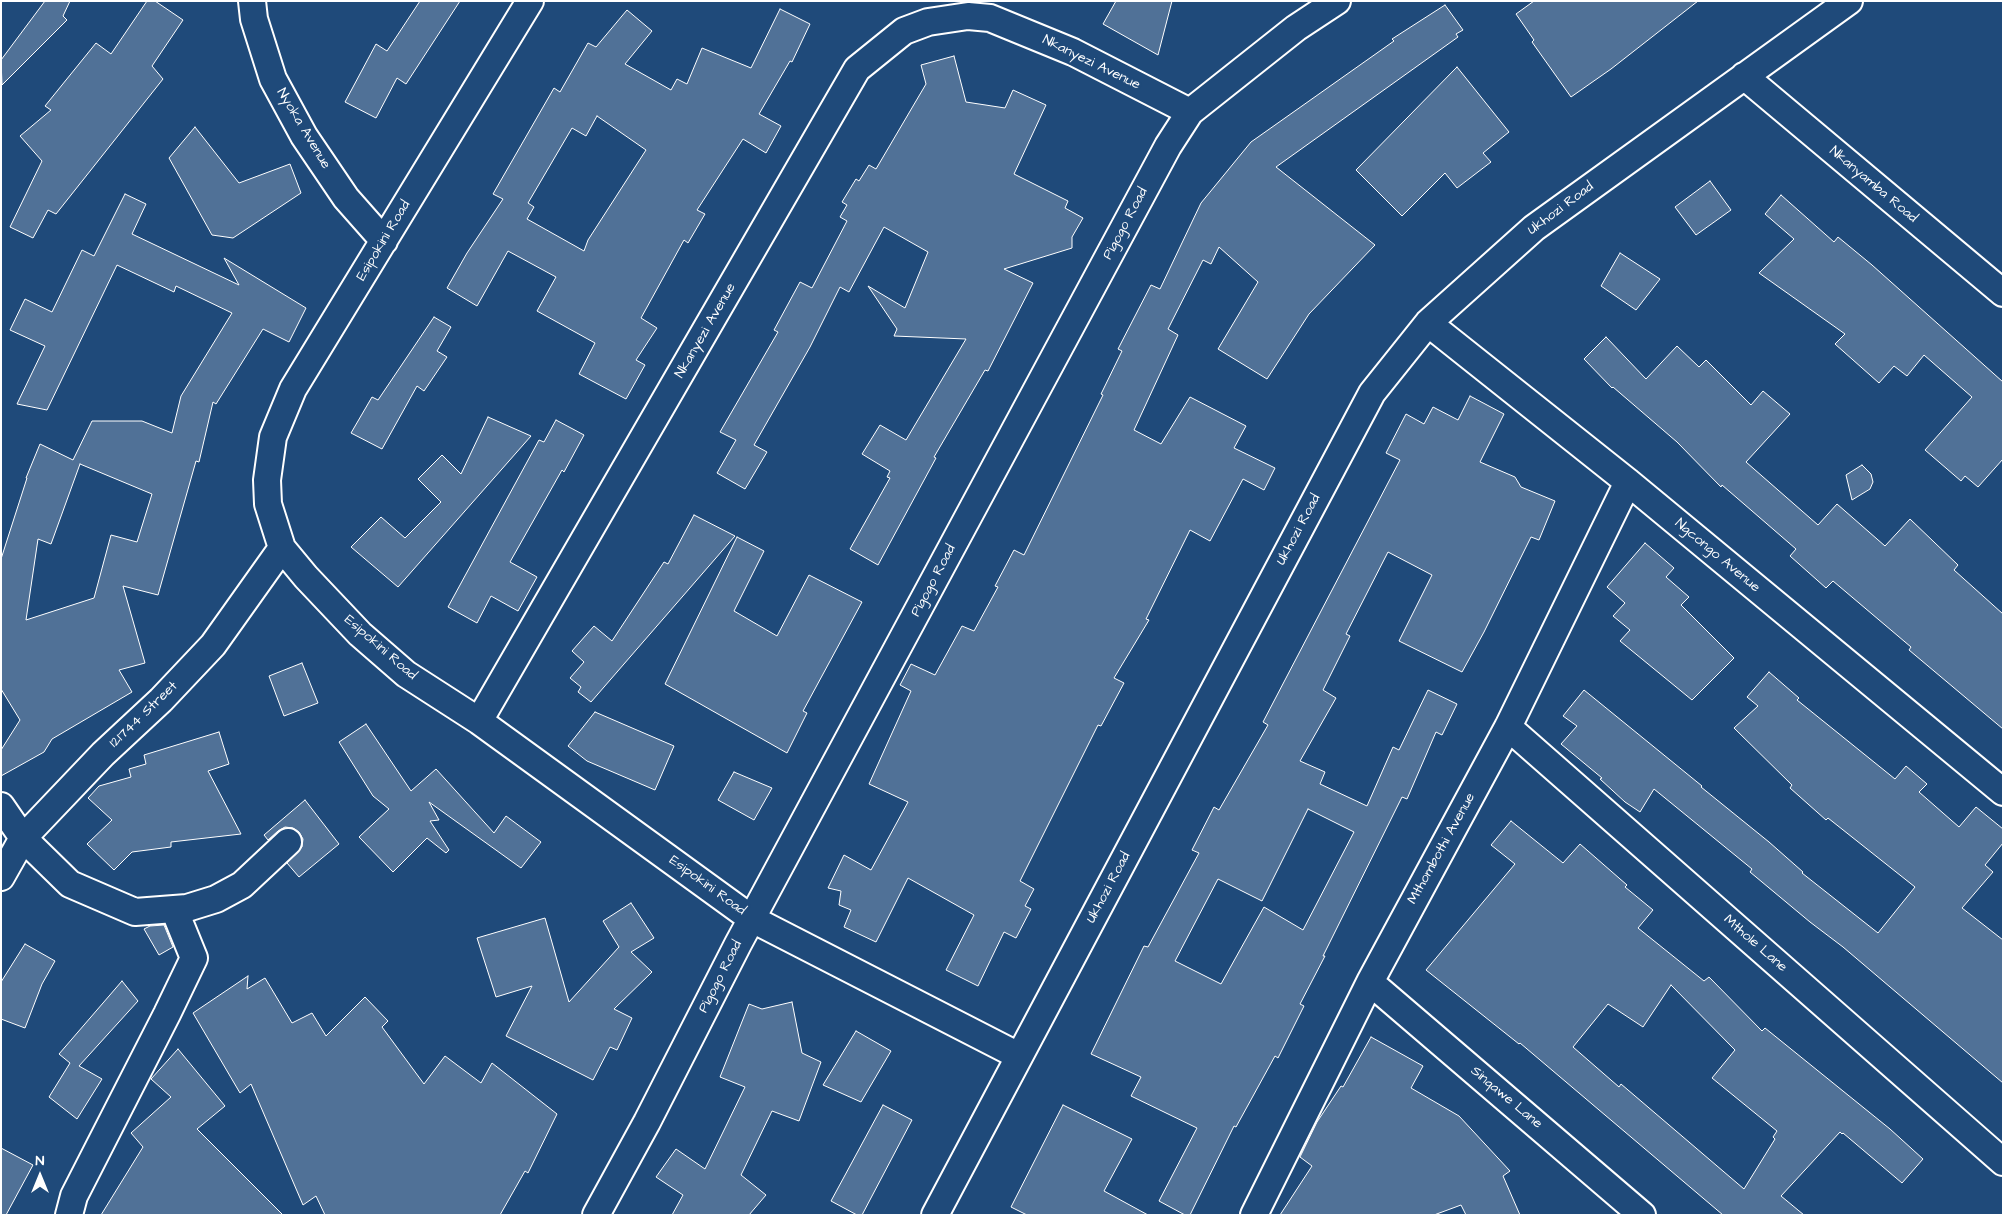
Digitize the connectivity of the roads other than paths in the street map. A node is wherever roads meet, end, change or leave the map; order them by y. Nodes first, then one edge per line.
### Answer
1 (252, 1) edge
2 (530, 1) edge
3 (1337, 1) edge
4 (1849, 1) edge
5 (991, 10) edge
6 (1744, 76) junction
7 (1190, 112) junction
8 (384, 240) junction
9 (2003, 293) edge
10 (1428, 323) junction
11 (1628, 482) junction
12 (282, 548) junction
13 (479, 721) junction
14 (1508, 727) junction
15 (2003, 792) edge
16 (1, 806) edge
17 (23, 838) junction
18 (288, 842) dead end
19 (1, 877) edge
20 (174, 909) junction
21 (752, 919) junction
22 (1370, 982) junction
23 (1019, 1056) junction
24 (2003, 1162) edge
25 (68, 1215) edge
26 (596, 1215) edge
27 (935, 1215) edge
28 (1254, 1215) edge
29 (1642, 1215) edge

1 - 8 street, Nyoka Avenue
2 - 8 street, Esipokini Road
3 - 7 street, Pigogo Road
4 - 6 street, Ukhozi Road
5 - 7 street, Nkanyezi Avenue
5 - 13 street, Nkanyezi Avenue
6 - 9 street, Nkanyamba Road
6 - 10 street, Ukhozi Road
7 - 21 street, Pigogo Road
8 - 12 street, Esipokini Road
10 - 11 street, Ngcongo Avenue
10 - 23 street, Ukhozi Road
11 - 14 street, Mthombothi Avenue
11 - 15 street, Ngcongo Avenue
12 - 13 street, Esipokini Road
12 - 17 street, 121744 Street
13 - 21 street, Esipokini Road
14 - 22 street, Mthombothi Avenue
14 - 24 street, Mthole Lane
16 - 17 street
17 - 19 street, 121744 Street
17 - 20 street
18 - 20 street
20 - 25 street
21 - 23 street, Esipokini Road
21 - 26 street, Pigogo Road
22 - 28 street, Mthombothi Avenue
22 - 29 street, Sinqawe Lane
23 - 27 street, Ukhozi Road

